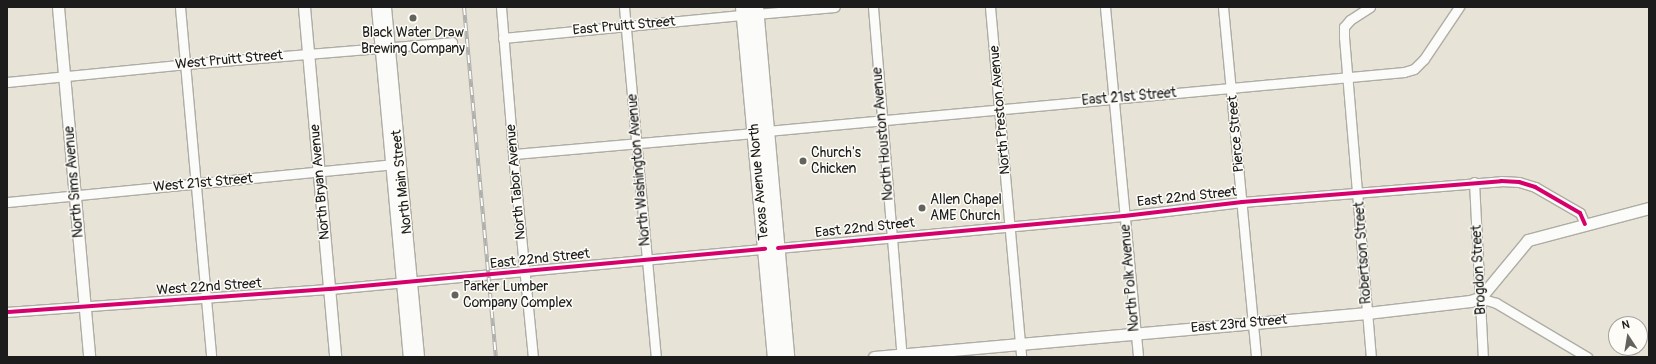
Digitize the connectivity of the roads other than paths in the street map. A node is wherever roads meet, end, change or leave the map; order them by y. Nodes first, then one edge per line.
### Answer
1 (58, 7) edge
2 (180, 7) edge
3 (304, 7) edge
4 (377, 7) edge
5 (385, 7) edge
6 (501, 7) edge
7 (624, 7) edge
8 (835, 7) edge
9 (873, 7) edge
10 (990, 7) edge
11 (1105, 7) edge
12 (1223, 7) edge
13 (1370, 7) edge
14 (1459, 7) edge
15 (750, 11) edge
16 (626, 26) junction
17 (503, 38) junction
18 (452, 42) dead end
19 (384, 48) junction
20 (308, 53) junction
21 (186, 64) junction
22 (64, 75) junction
23 (1348, 78) junction
24 (7, 82) edge
25 (1232, 88) junction
26 (1114, 98) junction
27 (1000, 108) junction
28 (881, 120) junction
29 (761, 132) junction
30 (637, 142) junction
31 (513, 154) junction
32 (396, 164) junction
33 (319, 172) junction
34 (1474, 182) junction
35 (195, 184) junction
36 (1358, 192) junction
37 (75, 195) junction
38 (7, 202) edge
39 (1242, 202) junction
40 (1649, 208) edge
41 (1124, 216) junction
42 (1585, 224) junction
43 (1009, 225) junction
44 (892, 237) junction
45 (771, 248) junction
46 (647, 260) junction
47 (524, 272) junction
48 (407, 281) junction
49 (330, 289) junction
50 (1480, 298) junction
51 (206, 299) junction
52 (85, 306) junction
53 (7, 312) edge
54 (1367, 313) junction
55 (1252, 323) junction
56 (1135, 333) junction
57 (1019, 343) junction
58 (901, 356) edge
59 (89, 357) edge
60 (211, 357) edge
61 (335, 357) edge
62 (410, 357) edge
63 (418, 357) edge
64 (533, 357) edge
65 (656, 357) edge
66 (775, 357) edge
67 (787, 357) edge
68 (874, 357) edge
69 (1021, 357) edge
70 (1138, 357) edge
71 (1256, 357) edge
72 (1371, 357) edge
73 (1483, 357) edge
74 (1587, 357) edge

1 - 22 street, North Sims Avenue
2 - 21 street
3 - 20 street, North Bryan Avenue
4 - 19 street, North Main Street
5 - 19 street, North Main Street
6 - 17 street, North Tabor Avenue
7 - 16 street, North Washington Avenue
8 - 15 street, East Pruitt Street
9 - 28 street, North Houston Avenue
10 - 27 street, North Preston Avenue
11 - 26 street, North Polk Avenue
12 - 25 street, Pierce Street
13 - 23 street, Robertson Street
14 - 23 street, East 21st Street
15 - 16 street, East Pruitt Street
15 - 29 main road, Texas Avenue North
16 - 17 street, East Pruitt Street
16 - 30 street, North Washington Avenue
17 - 31 street, North Tabor Avenue
18 - 19 street, West Pruitt Street
19 - 20 street, West Pruitt Street
19 - 32 street, North Main Street
20 - 21 street, West Pruitt Street
20 - 33 street, North Bryan Avenue
21 - 22 street, West Pruitt Street
21 - 35 street
22 - 24 street, West Pruitt Street
22 - 37 street, North Sims Avenue
23 - 25 street, East 21st Street
23 - 36 street, Robertson Street
25 - 26 street, East 21st Street
25 - 39 street, Pierce Street
26 - 27 street, East 21st Street
26 - 41 street, North Polk Avenue
27 - 28 street, East 21st Street
27 - 43 street, North Preston Avenue
28 - 29 street, East 21st Street
28 - 44 street, North Houston Avenue
29 - 30 street, East 21st Street
29 - 45 main road, Texas Avenue North
30 - 31 street, East 21st Street
30 - 46 street, North Washington Avenue
31 - 47 street, North Tabor Avenue
32 - 33 street, West 21st Street
32 - 48 street, North Main Street
33 - 35 street, West 21st Street
33 - 49 street, North Bryan Avenue
34 - 36 street, East 22nd Street
34 - 42 street, East 22nd Street
34 - 50 street, Brogdon Street
35 - 37 street, West 21st Street
35 - 51 street
36 - 39 street, East 22nd Street
36 - 54 street, Robertson Street
37 - 38 street, West 21st Street
37 - 52 street, North Sims Avenue
39 - 41 street, East 22nd Street
39 - 55 street, Pierce Street
40 - 42 street
41 - 43 street, East 22nd Street
41 - 56 street, North Polk Avenue
42 - 50 street
43 - 44 street, East 22nd Street
43 - 57 street, North Preston Avenue
44 - 45 street, East 22nd Street
44 - 58 street, North Houston Avenue
45 - 46 street, East 22nd Street
45 - 66 main road, Texas Avenue North
45 - 67 main road, Texas Avenue North
46 - 47 street, East 22nd Street
46 - 65 street, North Washington Avenue
47 - 48 street, East 22nd Street
47 - 64 street, North Tabor Avenue
48 - 49 street, West 22nd Street
48 - 62 street, North Main Street
48 - 63 street, North Main Street
49 - 51 street, West 22nd Street
49 - 61 street, North Bryan Avenue
50 - 54 street, East 23rd Street
50 - 73 street, Brogdon Street
50 - 74 street
51 - 52 street, West 22nd Street
51 - 60 street
52 - 53 street, West 22nd Street
52 - 59 street, North Sims Avenue
54 - 55 street, East 23rd Street
54 - 72 street, Robertson Street
55 - 56 street, East 23rd Street
55 - 71 street, Pierce Street
56 - 57 street, East 23rd Street
56 - 70 street, North Polk Avenue
57 - 58 street, East 23rd Street
57 - 69 street, North Preston Avenue
58 - 68 street, East 23rd Street

